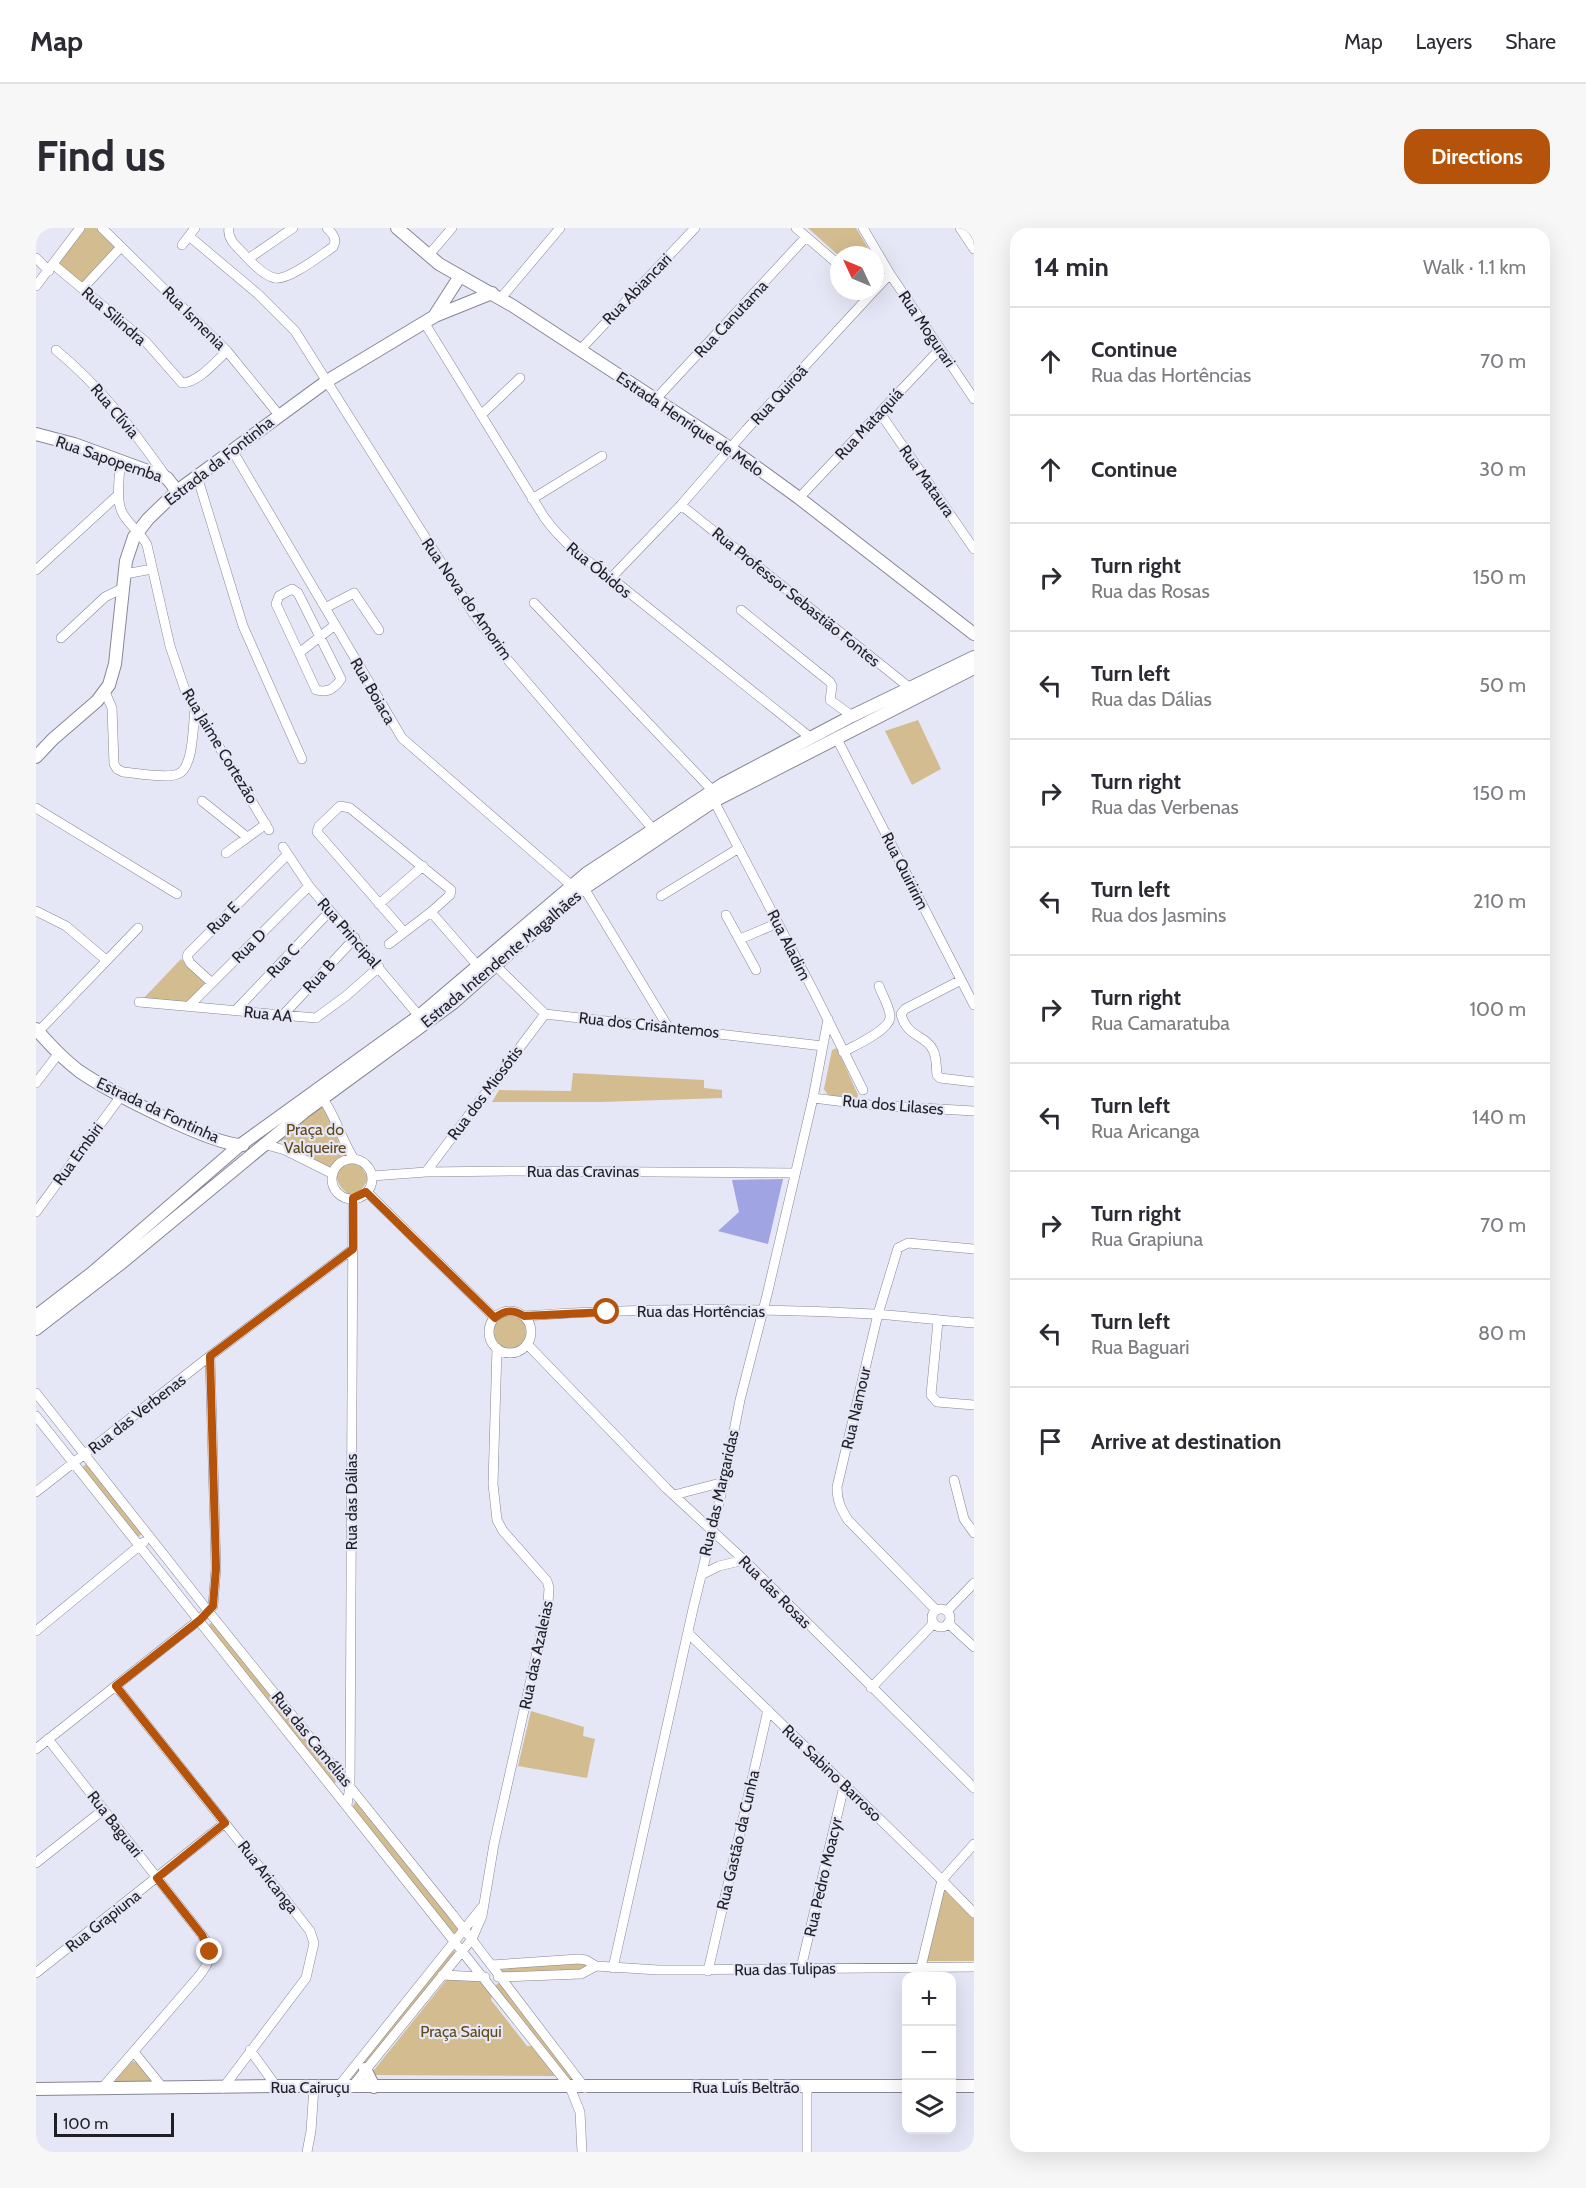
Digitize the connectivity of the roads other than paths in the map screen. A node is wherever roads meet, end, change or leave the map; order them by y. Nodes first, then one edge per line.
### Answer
1 (80, 228) edge
2 (102, 228) edge
3 (229, 228) edge
4 (293, 228) edge
5 (327, 228) edge
6 (397, 228) edge
7 (452, 228) edge
8 (560, 228) edge
9 (695, 228) edge
10 (796, 228) edge
11 (960, 228) edge
12 (865, 229) edge
13 (192, 232) edge
14 (806, 237) junction
15 (182, 245) dead end
16 (121, 247) junction
17 (974, 249) edge
18 (428, 256) junction
19 (830, 257) edge
20 (36, 258) edge
21 (248, 259) junction
22 (51, 268) junction
23 (890, 274) junction
24 (460, 276) junction
25 (884, 280) edge
26 (36, 286) edge
27 (83, 288) junction
28 (496, 296) junction
29 (865, 300) edge
30 (429, 319) junction
31 (56, 350) dead end
32 (579, 350) junction
33 (939, 350) junction
34 (227, 351) junction
35 (520, 378) dead end
36 (327, 381) junction
37 (974, 399) edge
38 (655, 400) junction
39 (880, 413) junction
40 (279, 415) junction
41 (481, 415) junction
42 (36, 434) edge
43 (730, 448) junction
44 (232, 450) junction
45 (602, 456) dead end
46 (120, 462) junction
47 (197, 476) junction
48 (167, 478) junction
49 (177, 491) junction
50 (119, 494) junction
51 (799, 498) junction
52 (532, 499) junction
53 (681, 505) junction
54 (138, 531) junction
55 (974, 549) edge
56 (152, 569) junction
57 (36, 570) edge
58 (125, 574) junction
59 (611, 578) junction
60 (123, 588) junction
61 (534, 603) dead end
62 (325, 608) junction
63 (741, 610) dead end
64 (335, 625) junction
65 (379, 630) dead end
66 (974, 634) edge
67 (320, 636) junction
68 (61, 638) dead end
69 (299, 653) junction
70 (974, 659) edge
71 (910, 688) junction
72 (105, 692) junction
73 (195, 708) junction
74 (852, 716) junction
75 (836, 737) junction
76 (811, 738) junction
77 (38, 751) edge
78 (302, 759) dead end
79 (713, 796) junction
80 (202, 801) dead end
81 (36, 808) edge
82 (652, 828) junction
83 (247, 837) junction
84 (739, 848) junction
85 (285, 851) joint
86 (226, 853) dead end
87 (423, 866) junction
88 (571, 885) junction
89 (309, 886) junction
90 (584, 888) junction
91 (177, 894) dead end
92 (661, 896) dead end
93 (379, 904) junction
94 (36, 910) edge
95 (330, 911) junction
96 (431, 912) junction
97 (726, 915) dead end
98 (778, 923) junction
99 (138, 928) dead end
100 (404, 932) junction
101 (355, 938) junction
102 (740, 939) junction
103 (389, 944) dead end
104 (106, 960) junction
105 (495, 965) junction
106 (478, 966) junction
107 (379, 967) junction
108 (756, 970) dead end
109 (961, 980) junction
110 (212, 983) junction
111 (879, 986) dead end
112 (139, 1002) dead end
113 (974, 1005) edge
114 (189, 1006) junction
115 (236, 1010) junction
116 (284, 1014) junction
117 (545, 1014) junction
118 (419, 1016) junction
119 (828, 1019) junction
120 (668, 1027) junction
121 (37, 1030) edge
122 (823, 1046) junction
123 (843, 1052) junction
124 (59, 1053) junction
125 (974, 1082) edge
126 (36, 1083) edge
127 (863, 1090) dead end
128 (311, 1092) junction
129 (121, 1096) junction
130 (324, 1098) junction
131 (813, 1098) junction
132 (974, 1112) edge
133 (263, 1144) junction
134 (239, 1146) junction
135 (354, 1159) junction
136 (426, 1172) junction
137 (794, 1173) junction
138 (333, 1174) junction
139 (372, 1176) junction
140 (366, 1192) junction
141 (353, 1198) junction
142 (36, 1212) edge
143 (353, 1249) junction
144 (974, 1249) edge
145 (763, 1310) junction
146 (878, 1314) junction
147 (36, 1316) edge
148 (524, 1316) junction
149 (495, 1318) junction
150 (938, 1321) junction
151 (974, 1323) edge
152 (36, 1329) edge
153 (527, 1344) junction
154 (497, 1348) junction
155 (210, 1356) junction
156 (36, 1393) edge
157 (974, 1405) edge
158 (36, 1416) edge
159 (85, 1455) junction
160 (73, 1464) junction
161 (954, 1480) dead end
162 (724, 1482) junction
163 (36, 1492) edge
164 (674, 1495) junction
165 (712, 1530) junction
166 (974, 1533) edge
167 (151, 1536) junction
168 (140, 1545) junction
169 (744, 1560) junction
170 (701, 1575) junction
171 (974, 1583) edge
172 (936, 1611) junction
173 (947, 1611) junction
174 (209, 1612) junction
175 (200, 1620) junction
176 (934, 1623) junction
177 (948, 1623) junction
178 (36, 1631) edge
179 (688, 1633) junction
180 (974, 1647) edge
181 (116, 1686) junction
182 (871, 1688) junction
183 (768, 1710) junction
184 (48, 1739) junction
185 (36, 1749) edge
186 (350, 1786) junction
187 (844, 1786) junction
188 (974, 1788) edge
189 (347, 1805) junction
190 (104, 1810) junction
191 (225, 1823) junction
192 (974, 1844) edge
193 (36, 1863) edge
194 (157, 1878) junction
195 (942, 1880) junction
196 (483, 1905) junction
197 (974, 1913) edge
198 (464, 1929) junction
199 (472, 1940) junction
200 (455, 1942) junction
201 (462, 1951) junction
202 (491, 1965) junction
203 (596, 1966) junction
204 (974, 1967) edge
205 (613, 1968) junction
206 (801, 1968) junction
207 (708, 1971) junction
208 (921, 1972) edge
209 (36, 1973) edge
210 (442, 1975) junction
211 (482, 1977) junction
212 (501, 1977) junction
213 (398, 2012) junction
214 (407, 2019) junction
215 (250, 2050) junction
216 (134, 2052) junction
217 (365, 2069) junction
218 (276, 2086) junction
219 (902, 2086) edge
220 (956, 2086) edge
221 (974, 2086) edge
222 (314, 2087) junction
223 (344, 2087) junction
224 (374, 2087) junction
225 (570, 2087) junction
226 (807, 2087) junction
227 (103, 2088) junction
228 (163, 2088) junction
229 (223, 2088) junction
230 (585, 2088) junction
231 (36, 2089) edge
232 (307, 2152) edge
233 (582, 2152) edge
234 (807, 2152) edge

1 - 22 street
2 - 16 street, Rua Ismenia
3 - 21 street
4 - 21 street
5 - 21 street
6 - 18 main road, Estrada Henrique de Melo
7 - 18 street
8 - 28 street
9 - 32 street, Rua Abiancari
10 - 14 street
11 - 17 street
12 - 23 street, Rua Mogurari
13 - 15 street
13 - 36 street, Rua Nova do Amorim
14 - 19 street
14 - 38 street, Rua Canutama
16 - 27 street
16 - 34 street, Rua Ismenia
18 - 24 main road, Estrada Henrique de Melo
20 - 22 street, Rua Silindra
22 - 26 street
22 - 27 street, Rua Silindra
23 - 25 street, Rua Quiroã
23 - 33 street, Rua Mogurari
24 - 28 main road, Estrada Henrique de Melo
24 - 30 main road, Estrada da Fontinha
27 - 34 street, Rua Silindra
28 - 30 main road, Estrada da Fontinha
28 - 32 main road, Estrada Henrique de Melo
29 - 43 street, Rua Quiroã
30 - 36 main road, Estrada da Fontinha
30 - 41 street, Rua Óbidos
31 - 48 street, Rua Clívia
32 - 38 main road, Estrada Henrique de Melo
33 - 37 street, Rua Mogurari
33 - 39 street, Rua Mataquiá
34 - 40 street, Rua Ismenia
35 - 41 street
36 - 40 main road, Estrada da Fontinha
36 - 82 street, Rua Nova do Amorim
38 - 43 main road, Estrada Henrique de Melo
39 - 51 street, Rua Mataquiá
39 - 55 street, Rua Mataura
40 - 44 main road, Estrada da Fontinha
41 - 52 street, Rua Óbidos
42 - 46 main road, Rua Sapopemba
43 - 51 main road, Estrada Henrique de Melo
43 - 53 street, Rua Quiroã
44 - 47 main road, Estrada da Fontinha
44 - 62 street, Rua Boiaca
45 - 52 street
46 - 48 main road, Rua Sapopemba
46 - 50 street
47 - 49 main road, Estrada da Fontinha
47 - 78 street
48 - 49 main road, Rua Sapopemba
49 - 54 main road, Estrada da Fontinha
50 - 54 street, Rua Jaime Cortezão
50 - 57 street
51 - 66 main road, Estrada Henrique de Melo
52 - 59 street, Rua Óbidos
53 - 59 street, Rua Quiroã
53 - 71 street, Rua Professor Sebastião Fontes
54 - 56 street, Rua Jaime Cortezão
54 - 58 main road, Estrada da Fontinha
56 - 58 street
56 - 73 street, Rua Jaime Cortezão
58 - 60 main road, Estrada da Fontinha
59 - 76 street, Rua Óbidos
60 - 68 street
60 - 72 main road, Estrada da Fontinha
61 - 79 street, Rua Aladim
62 - 64 street, Rua Boiaca
62 - 65 street
63 - 74 street
64 - 67 street
64 - 88 street, Rua Boiaca
67 - 69 street
67 - 69 street
67 - 69 street
70 - 71 main road, Estrada Intendente Magalhães
70 - 75 main road, Estrada Intendente Magalhães
71 - 74 main road, Estrada Intendente Magalhães
72 - 73 street
72 - 77 main road, Estrada da Fontinha
73 - 83 street, Rua Jaime Cortezão
74 - 76 main road, Estrada Intendente Magalhães
75 - 79 main road, Estrada Intendente Magalhães
75 - 109 street, Rua Quiririm
76 - 79 main road, Estrada Intendente Magalhães
79 - 82 main road, Estrada Intendente Magalhães
79 - 84 street, Rua Aladim
79 - 90 main road, Estrada Intendente Magalhães
80 - 83 street
81 - 91 street
82 - 88 main road, Estrada Intendente Magalhães
83 - 86 street
84 - 92 street
84 - 98 street, Rua Aladim
85 - 89 street, Rua Principal
85 - 110 street, Rua E
87 - 93 street
87 - 93 street
87 - 96 street
88 - 106 main road, Estrada Intendente Magalhães
89 - 95 street, Rua Principal
89 - 110 street, Rua D
90 - 105 main road, Estrada Intendente Magalhães
90 - 120 street
93 - 100 street
94 - 104 street
95 - 101 street, Rua Principal
95 - 115 street, Rua C
96 - 100 street
96 - 106 street
97 - 102 street
98 - 102 street
98 - 119 street, Rua Aladim
99 - 104 street
100 - 103 street
101 - 107 street, Rua Principal
101 - 116 street, Rua B
102 - 108 street
104 - 121 street
105 - 117 street
105 - 130 main road, Estrada Intendente Magalhães
106 - 118 main road, Estrada Intendente Magalhães
107 - 116 street, Rua AA
107 - 118 street, Rua Principal
109 - 113 street, Rua Quiririm
109 - 125 street
110 - 114 street, Rua D
111 - 123 street
112 - 114 street, Rua AA
114 - 115 street, Rua AA
115 - 116 street, Rua AA
117 - 120 street, Rua dos Crisântemos
117 - 136 street, Rua dos Miosótis
118 - 128 main road, Estrada Intendente Magalhães
119 - 122 street, Rua das Margaridas
119 - 123 street, Rua Aladim
120 - 122 street, Rua dos Crisântemos
121 - 124 main road, Estrada da Fontinha
122 - 131 street, Rua das Margaridas
123 - 127 street, Rua Aladim
124 - 126 street
124 - 129 main road, Estrada da Fontinha
128 - 130 street
128 - 134 main road, Estrada Intendente Magalhães
129 - 134 main road, Estrada da Fontinha
129 - 142 street, Rua Embiri
130 - 133 main road, Estrada Intendente Magalhães
130 - 135 street
131 - 132 street, Rua dos Lilases
131 - 137 street, Rua das Margaridas
133 - 134 main road, Estrada da Fontinha
133 - 138 street
133 - 152 main road, Estrada Intendente Magalhães
134 - 147 main road, Estrada Intendente Magalhães
135 - 138 street
135 - 139 street
136 - 137 street, Rua das Cravinas
136 - 139 street, Rua das Cravinas
137 - 145 street, Rua das Margaridas
138 - 141 street
139 - 140 street
140 - 141 street
140 - 149 street
141 - 143 street, Rua das Dálias
143 - 155 street, Rua das Verbenas
143 - 186 street, Rua das Dálias
144 - 146 street, Rua Namour
145 - 146 street, Rua das Hortências
145 - 148 street, Rua das Hortências
145 - 162 street, Rua das Margaridas
146 - 150 street, Rua das Hortências
146 - 172 street, Rua Namour
148 - 149 street
148 - 153 street
149 - 154 street
150 - 151 street, Rua das Hortências
150 - 157 street
153 - 154 street
153 - 164 street, Rua das Rosas
154 - 196 street, Rua das Azaleias
155 - 159 street, Rua das Verbenas
155 - 174 street
156 - 159 street, Rua das Camélias
158 - 160 street, Rua das Camélias
159 - 160 street, Rua das Verbenas
159 - 167 street, Rua das Camélias
160 - 163 street, Rua das Verbenas
160 - 168 street, Rua das Camélias
161 - 166 street
162 - 164 street
162 - 165 street, Rua das Margaridas
164 - 165 street, Rua das Rosas
165 - 169 street, Rua das Rosas
165 - 170 street, Rua das Margaridas
167 - 168 street
167 - 174 street, Rua das Camélias
168 - 175 street, Rua das Camélias
168 - 178 street
169 - 170 street
169 - 182 street, Rua das Rosas
170 - 179 street, Rua das Margaridas
171 - 173 street
172 - 173 street
172 - 176 street
173 - 177 street
174 - 175 street
174 - 186 street, Rua das Camélias
175 - 181 street
175 - 189 street, Rua das Camélias
176 - 177 street
176 - 182 street
177 - 180 street
179 - 183 street, Rua Sabino Barroso
179 - 205 street, Rua das Margaridas
181 - 184 street
181 - 191 street, Rua Aricanga
182 - 188 street, Rua das Rosas
183 - 187 street, Rua Sabino Barroso
183 - 207 street, Rua Gastão da Cunha
184 - 185 street
184 - 190 street, Rua Baguari
186 - 189 street, Rua das Dálias
186 - 198 street, Rua das Camélias
187 - 195 street, Rua Sabino Barroso
187 - 206 street, Rua Pedro Moacyr
189 - 200 street, Rua das Camélias
190 - 193 street
190 - 194 street, Rua Baguari
191 - 194 street, Rua Grapiuna
191 - 215 street, Rua Aricanga
192 - 195 street
194 - 209 street, Rua Grapiuna
194 - 216 street, Rua Baguari
195 - 197 street, Rua Sabino Barroso
195 - 208 street
196 - 198 street, Rua das Azaleias
196 - 199 street, Rua das Azaleias
198 - 199 street, Rua das Camélias
198 - 200 street
199 - 201 street
199 - 202 street, Rua das Camélias
200 - 201 street, Rua das Camélias
200 - 213 street
201 - 210 street
201 - 211 street, Rua das Camélias
202 - 203 street, Rua das Tulipas
202 - 212 street, Rua das Camélias
203 - 205 street, Rua das Tulipas
203 - 212 street, Rua das Tulipas
204 - 208 street, Rua das Tulipas
205 - 207 street, Rua das Tulipas
206 - 207 street, Rua das Tulipas
206 - 208 street, Rua das Tulipas
210 - 211 street, Rua das Tulipas
210 - 214 street
211 - 212 street, Rua das Tulipas
211 - 225 street, Rua das Camélias
212 - 230 street, Rua das Camélias
213 - 214 street
213 - 223 street
214 - 217 street
215 - 218 street
215 - 229 street, Rua Aricanga
216 - 227 street, Rua Baguari
216 - 228 street
217 - 223 street
217 - 224 main road
218 - 222 main road, Rua Cairuçu
218 - 229 main road, Rua Cairuçu
219 - 226 main road, Rua Luís Beltrão
220 - 221 main road
222 - 223 main road, Rua Cairuçu
222 - 232 street
223 - 224 main road, Rua Cairuçu
224 - 225 main road, Rua Cairuçu
225 - 230 main road, Rua Cairuçu
225 - 233 street, Rua das Camélias
226 - 230 main road, Rua Luís Beltrão
226 - 234 street
227 - 228 main road, Rua Cairuçu
227 - 231 main road, Rua Cairuçu
228 - 229 main road, Rua Cairuçu

